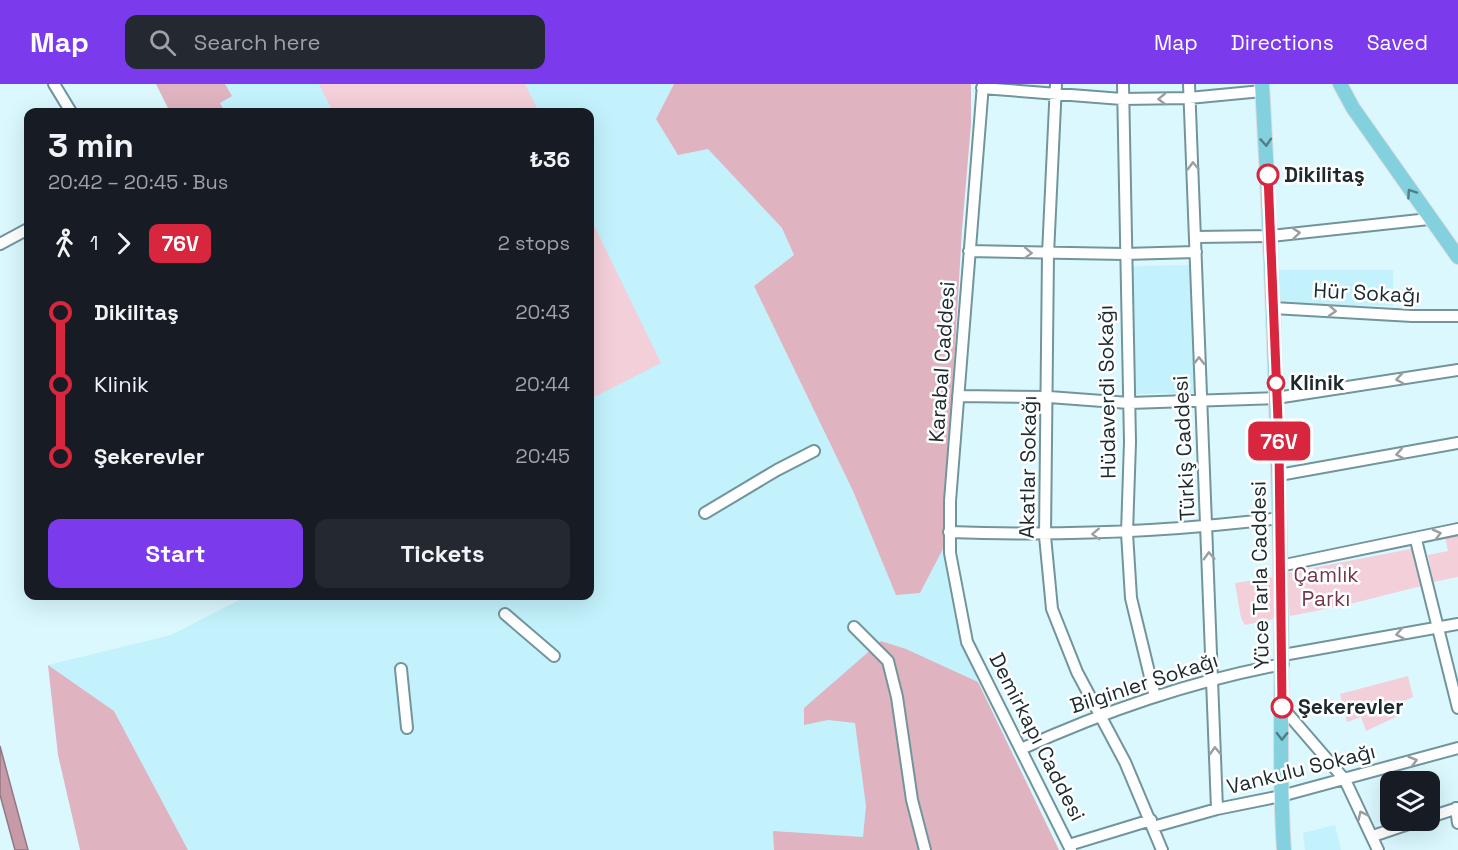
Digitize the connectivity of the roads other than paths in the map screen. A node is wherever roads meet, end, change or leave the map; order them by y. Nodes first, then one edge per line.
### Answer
1 (54, 84) edge
2 (1123, 84) edge
3 (1189, 84) edge
4 (1340, 84) edge
5 (982, 86) edge
6 (1262, 87) edge
7 (1055, 90) edge
8 (1189, 98) junction
9 (1122, 99) junction
10 (69, 108) edge
11 (1429, 219) junction
12 (24, 231) edge
13 (1271, 236) junction
14 (1196, 237) junction
15 (0, 244) edge
16 (969, 251) junction
17 (1196, 252) junction
18 (1048, 254) junction
19 (1124, 254) junction
20 (1458, 256) edge
21 (1274, 308) junction
22 (1458, 316) edge
23 (1458, 370) edge
24 (958, 396) junction
25 (1049, 397) junction
26 (1276, 398) junction
27 (1200, 400) junction
28 (1129, 403) junction
29 (1458, 443) edge
30 (814, 451) dead end
31 (1279, 475) junction
32 (705, 513) dead end
33 (1280, 518) junction
34 (1208, 527) junction
35 (1458, 529) edge
36 (949, 532) junction
37 (1127, 533) junction
38 (1045, 536) junction
39 (1416, 540) junction
40 (1280, 566) junction
41 (505, 614) dead end
42 (1458, 624) edge
43 (854, 627) dead end
44 (1438, 628) junction
45 (967, 642) joint
46 (554, 656) dead end
47 (1283, 660) junction
48 (401, 669) dead end
49 (1212, 679) junction
50 (1155, 697) junction
51 (1282, 707) junction
52 (1458, 708) edge
53 (1099, 715) junction
54 (406, 728) dead end
55 (1458, 748) edge
56 (1021, 749) junction
57 (1345, 780) junction
58 (1281, 796) junction
59 (1457, 808) edge
60 (1217, 809) junction
61 (1440, 814) edge
62 (1152, 823) junction
63 (1458, 823) edge
64 (1387, 831) edge
65 (1372, 836) junction
66 (1070, 848) edge
67 (925, 850) edge
68 (1162, 850) edge
69 (1284, 850) edge
70 (1378, 850) edge

1 - 10 street
2 - 9 street, Hüdaverdi Sokağı
3 - 8 street, Türkiş Caddesi
11 -> 4 main road
5 - 7 street
5 - 16 street, Karabal Caddesi
6 - 8 street
6 -> 13 main road, Yüce Tarla Caddesi
7 - 9 street
7 - 18 street, Akatlar Sokağı
8 -> 9 street
14 -> 8 street, Türkiş Caddesi
9 - 19 street, Hüdaverdi Sokağı
13 -> 11 street
11 - 20 main road
12 - 15 street
13 - 14 street
13 - 21 main road, Yüce Tarla Caddesi
14 - 17 street, Türkiş Caddesi
16 -> 18 street
16 - 24 street, Karabal Caddesi
17 - 19 street
27 -> 17 street, Türkiş Caddesi
18 - 19 street
18 - 25 street, Akatlar Sokağı
19 - 28 street, Hüdaverdi Sokağı
21 -> 22 street, Hür Sokağı
21 - 26 main road, Yüce Tarla Caddesi
23 -> 26 street
24 - 25 street
24 - 36 street, Karabal Caddesi
25 - 28 street
25 - 38 street, Akatlar Sokağı
26 - 27 street
26 - 31 main road, Yüce Tarla Caddesi
27 - 28 street
27 - 34 street, Türkiş Caddesi
28 - 37 street, Hüdaverdi Sokağı
29 -> 31 street
30 - 32 street
31 - 33 main road, Yüce Tarla Caddesi
33 - 34 street
33 - 40 main road, Yüce Tarla Caddesi
34 - 37 street
49 -> 34 street, Türkiş Caddesi
39 -> 35 street
36 - 38 street
36 - 45 street, Karabal Caddesi
37 -> 38 street
37 - 50 street, Hüdaverdi Sokağı
38 - 53 street, Akatlar Sokağı
39 - 40 street
39 - 44 street
40 - 47 main road, Yüce Tarla Caddesi
41 - 46 street
42 - 44 street, Bilginler Sokağı
43 - 67 street
44 -> 47 street, Bilginler Sokağı
44 - 52 street
45 - 56 street, Demirkapı Caddesi
47 - 49 street, Bilginler Sokağı
47 - 51 main road, Yüce Tarla Caddesi
48 - 54 street
49 - 50 street, Bilginler Sokağı
60 -> 49 street, Türkiş Caddesi
50 - 53 street, Bilginler Sokağı
51 - 57 street
51 -> 58 main road, Yüce Tarla Caddesi
53 - 56 street, Bilginler Sokağı
53 - 62 street, Akatlar Sokağı
57 -> 55 street, Vankulu Sokağı
56 - 66 street, Demirkapı Caddesi
57 - 58 street, Vankulu Sokağı
65 -> 57 street
58 - 60 street, Vankulu Sokağı
58 - 69 main road, Yüce Tarla Caddesi
59 - 61 street
59 - 63 street
60 - 62 street, Vankulu Sokağı
62 - 66 street, Vankulu Sokağı
62 - 68 street, Akatlar Sokağı
64 - 65 street
65 - 70 street

